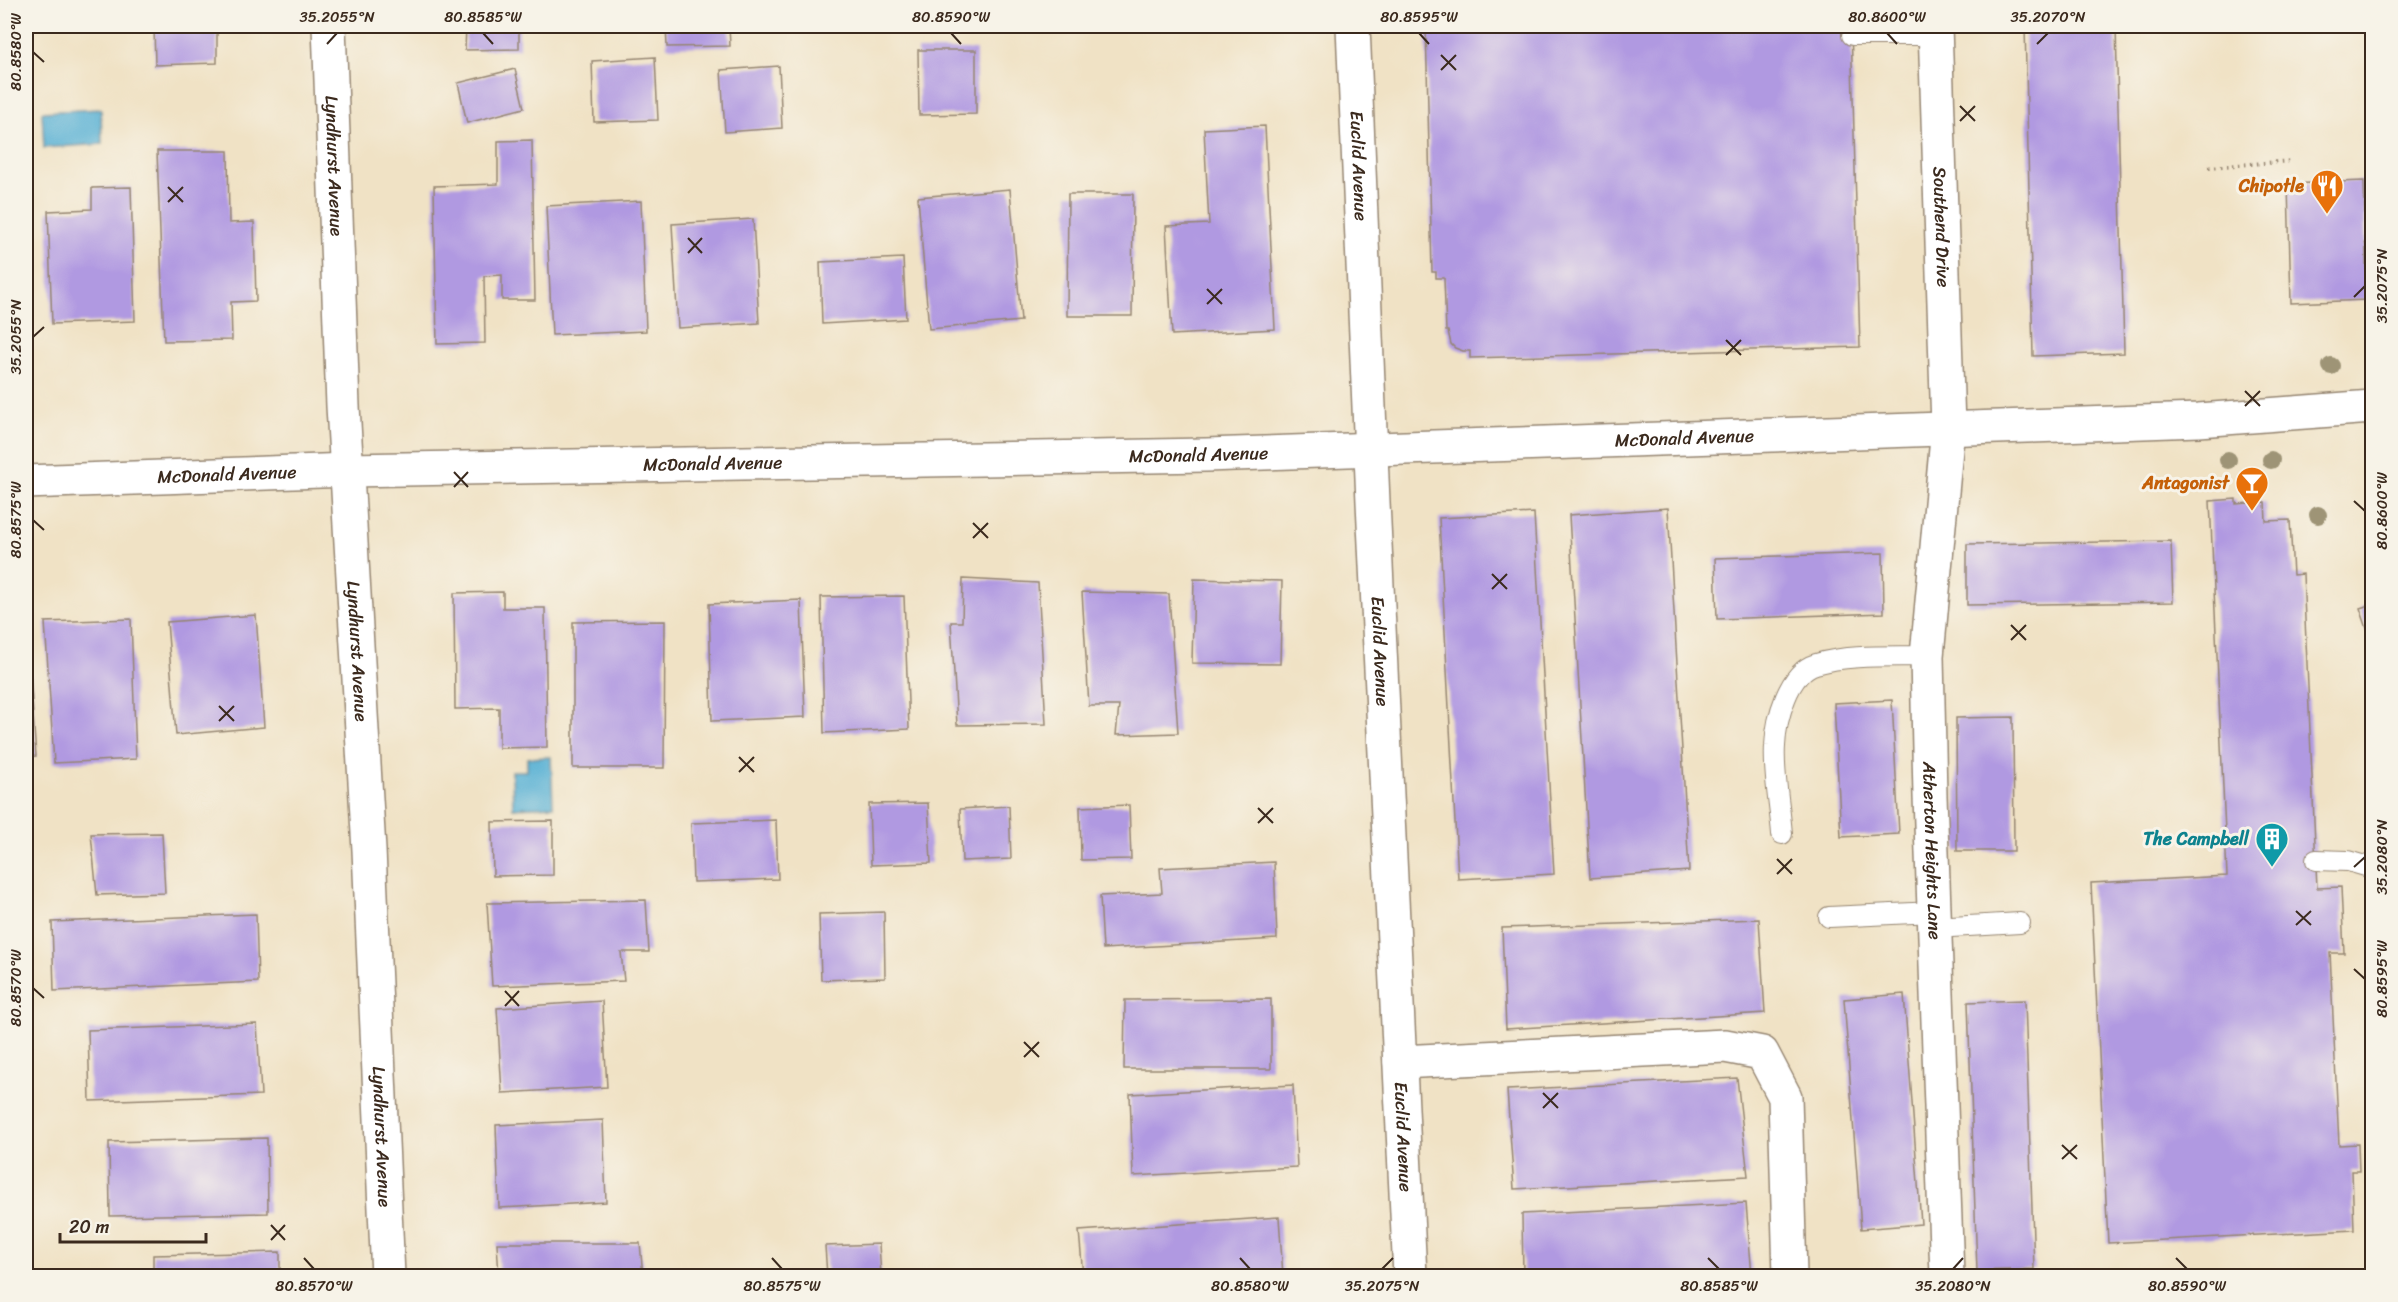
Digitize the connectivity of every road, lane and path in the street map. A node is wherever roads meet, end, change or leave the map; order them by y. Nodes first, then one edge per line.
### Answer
1 (328, 26) edge
2 (1353, 26) edge
3 (1935, 30) edge
4 (1852, 35) dead end
5 (2292, 161) dead end
6 (2209, 167) dead end
7 (2373, 243) edge
8 (2365, 245) dead end
9 (2373, 407) edge
10 (1948, 427) junction
11 (1371, 448) junction
12 (348, 470) junction
13 (26, 482) edge
14 (1927, 656) junction
15 (1782, 834) dead end
16 (2316, 860) dead end
17 (2373, 868) edge
18 (1829, 917) dead end
19 (1934, 920) junction
20 (2020, 923) dead end
21 (1400, 1062) junction
22 (388, 1276) edge
23 (1410, 1276) edge
24 (1790, 1276) edge
25 (1947, 1276) edge

1 - 12 street, Lyndhurst Avenue
2 - 11 street, Euclid Avenue
3 - 4 lane
3 - 10 street, Southend Drive
5 - 6 path
7 - 8 path
9 - 10 street, McDonald Avenue
10 - 11 street, McDonald Avenue
10 - 14 street, Atherton Heights Lane
11 - 12 street, McDonald Avenue
11 - 21 street, Euclid Avenue
12 - 13 street, McDonald Avenue
12 - 22 street, Lyndhurst Avenue
14 - 15 lane
14 - 19 street, Atherton Heights Lane
16 - 17 lane
18 - 19 lane
19 - 20 lane
19 - 25 street, Atherton Heights Lane
21 - 23 street, Euclid Avenue
21 - 24 street

